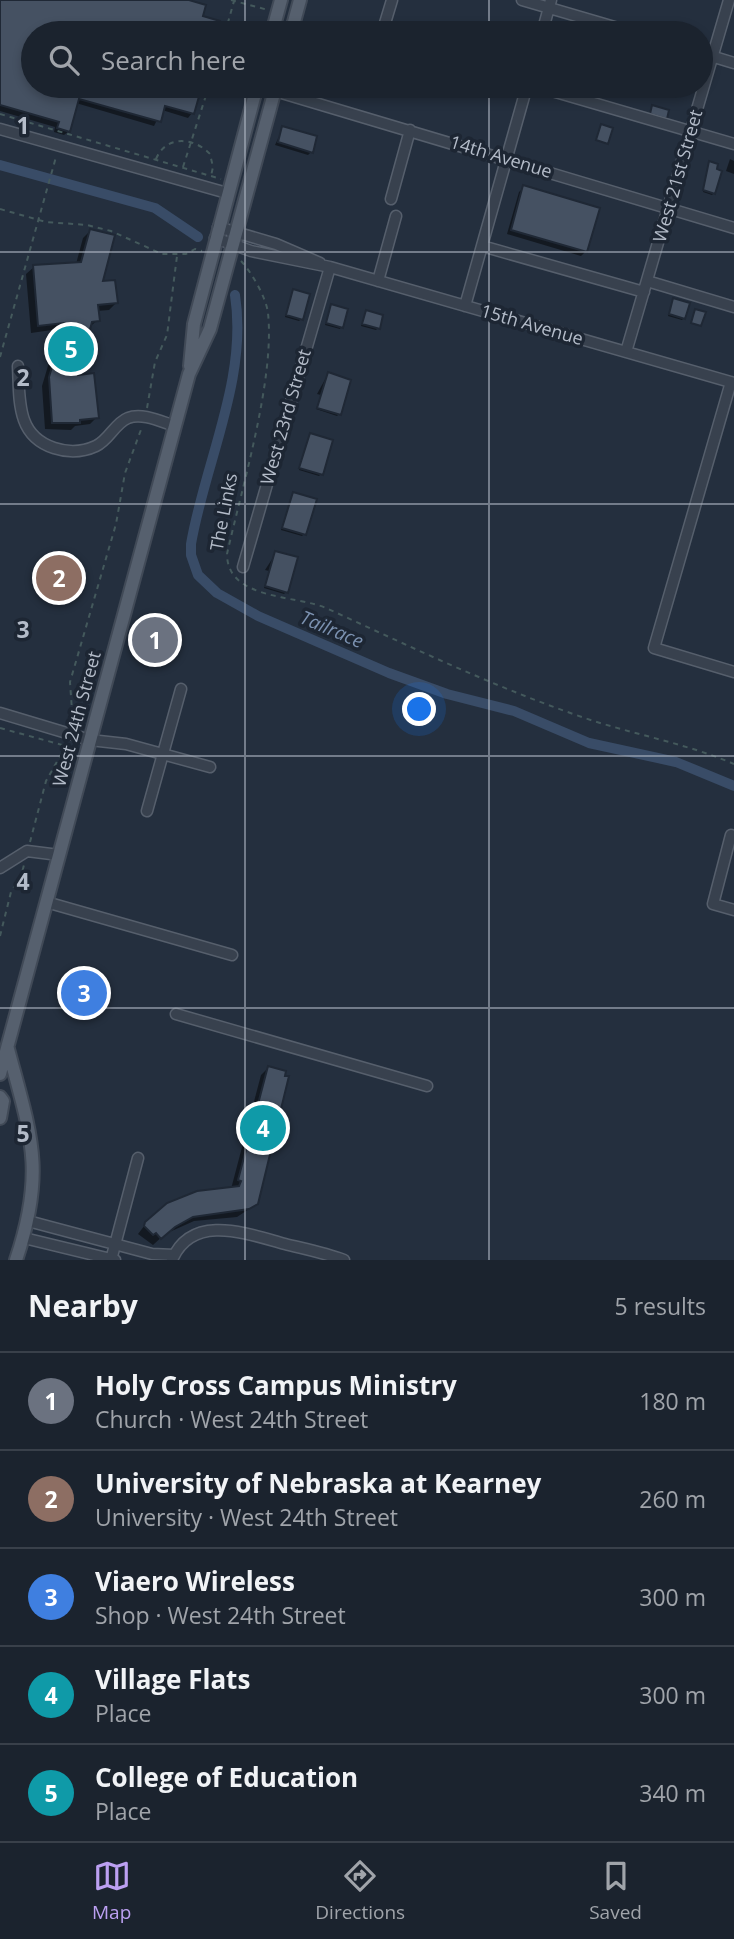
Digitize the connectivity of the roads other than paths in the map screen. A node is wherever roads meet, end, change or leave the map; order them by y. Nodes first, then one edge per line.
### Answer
1 (281, 0) edge
2 (300, 0) edge
3 (392, 0) edge
4 (522, 0) edge
5 (729, 0) edge
6 (550, 4) edge
7 (275, 21) edge
8 (294, 21) edge
9 (386, 21) edge
10 (545, 21) edge
11 (600, 21) edge
12 (713, 54) edge
13 (713, 57) edge
14 (734, 63) edge
15 (254, 98) edge
16 (271, 98) edge
17 (309, 98) edge
18 (524, 98) edge
19 (576, 98) edge
20 (701, 98) edge
21 (0, 129) edge
22 (410, 130) junction
23 (691, 132) junction
24 (734, 144) edge
25 (507, 158) junction
26 (227, 193) junction
27 (391, 199) dead end
28 (668, 209) junction
29 (396, 216) dead end
30 (734, 228) edge
31 (217, 232) junction
32 (234, 245) junction
33 (482, 246) junction
34 (330, 267) junction
35 (378, 281) junction
36 (647, 281) junction
37 (644, 292) junction
38 (465, 306) junction
39 (734, 307) edge
40 (626, 352) junction
41 (18, 366) dead end
42 (189, 374) junction
43 (732, 383) edge
44 (175, 426) junction
45 (243, 567) dead end
46 (734, 672) edge
47 (181, 689) dead end
48 (0, 713) edge
49 (90, 740) junction
50 (163, 754) junction
51 (210, 767) dead end
52 (148, 811) dead end
53 (734, 836) edge
54 (59, 855) junction
55 (0, 868) edge
56 (46, 902) junction
57 (734, 910) edge
58 (232, 955) dead end
59 (176, 1014) dead end
60 (7, 1047) junction
61 (0, 1074) edge
62 (427, 1086) dead end
63 (0, 1097) edge
64 (0, 1118) edge
65 (138, 1157) dead end
66 (28, 1221) junction
67 (24, 1238) junction
68 (115, 1244) junction
69 (173, 1257) edge
70 (16, 1260) edge
71 (112, 1260) edge
72 (344, 1260) edge

1 - 7 main road
2 - 8 main road
3 - 9 street
4 - 6 street
5 - 12 street, West 21st Street
6 - 10 street
6 - 11 street
13 - 14 street
15 - 26 main road, West 24th Street
16 - 32 main road, West 24th Street
17 - 22 street, 14th Avenue
18 - 25 street
19 - 23 street
20 - 23 street, West 21st Street
21 - 26 street
22 - 25 street, 14th Avenue
22 - 27 street
23 - 24 street
23 - 28 street, West 21st Street
25 - 28 street, 14th Avenue
25 - 33 street
26 - 31 main road, West 24th Street
28 - 30 street, 14th Avenue
28 - 36 street, West 21st Street
29 - 35 street
31 - 32 street, 15th Avenue
31 - 42 main road, West 24th Street
32 - 34 street, 15th Avenue
32 - 42 main road, West 24th Street
33 - 37 street
33 - 38 street
34 - 35 street, 15th Avenue
34 - 45 street, West 23rd Street
35 - 38 street, 15th Avenue
36 - 37 street, West 21st Street
36 - 39 street
37 - 40 street, West 21st Street
38 - 40 street, 15th Avenue
40 - 43 street, 15th Avenue
41 - 44 street
42 - 44 main road, West 24th Street
43 - 46 street
44 - 49 main road, West 24th Street
47 - 50 street
48 - 49 street
49 - 50 street
49 - 54 main road, West 24th Street
50 - 51 street
50 - 52 street
53 - 57 street
54 - 55 street
54 - 56 main road, West 24th Street
56 - 58 street
56 - 60 main road, West 24th Street
59 - 62 street
60 - 61 main road, West 24th Street
60 - 66 main road
63 - 64 main road
65 - 68 street
66 - 67 main road
66 - 68 street
67 - 70 main road
67 - 71 street
68 - 69 street
68 - 71 street
69 - 72 street

